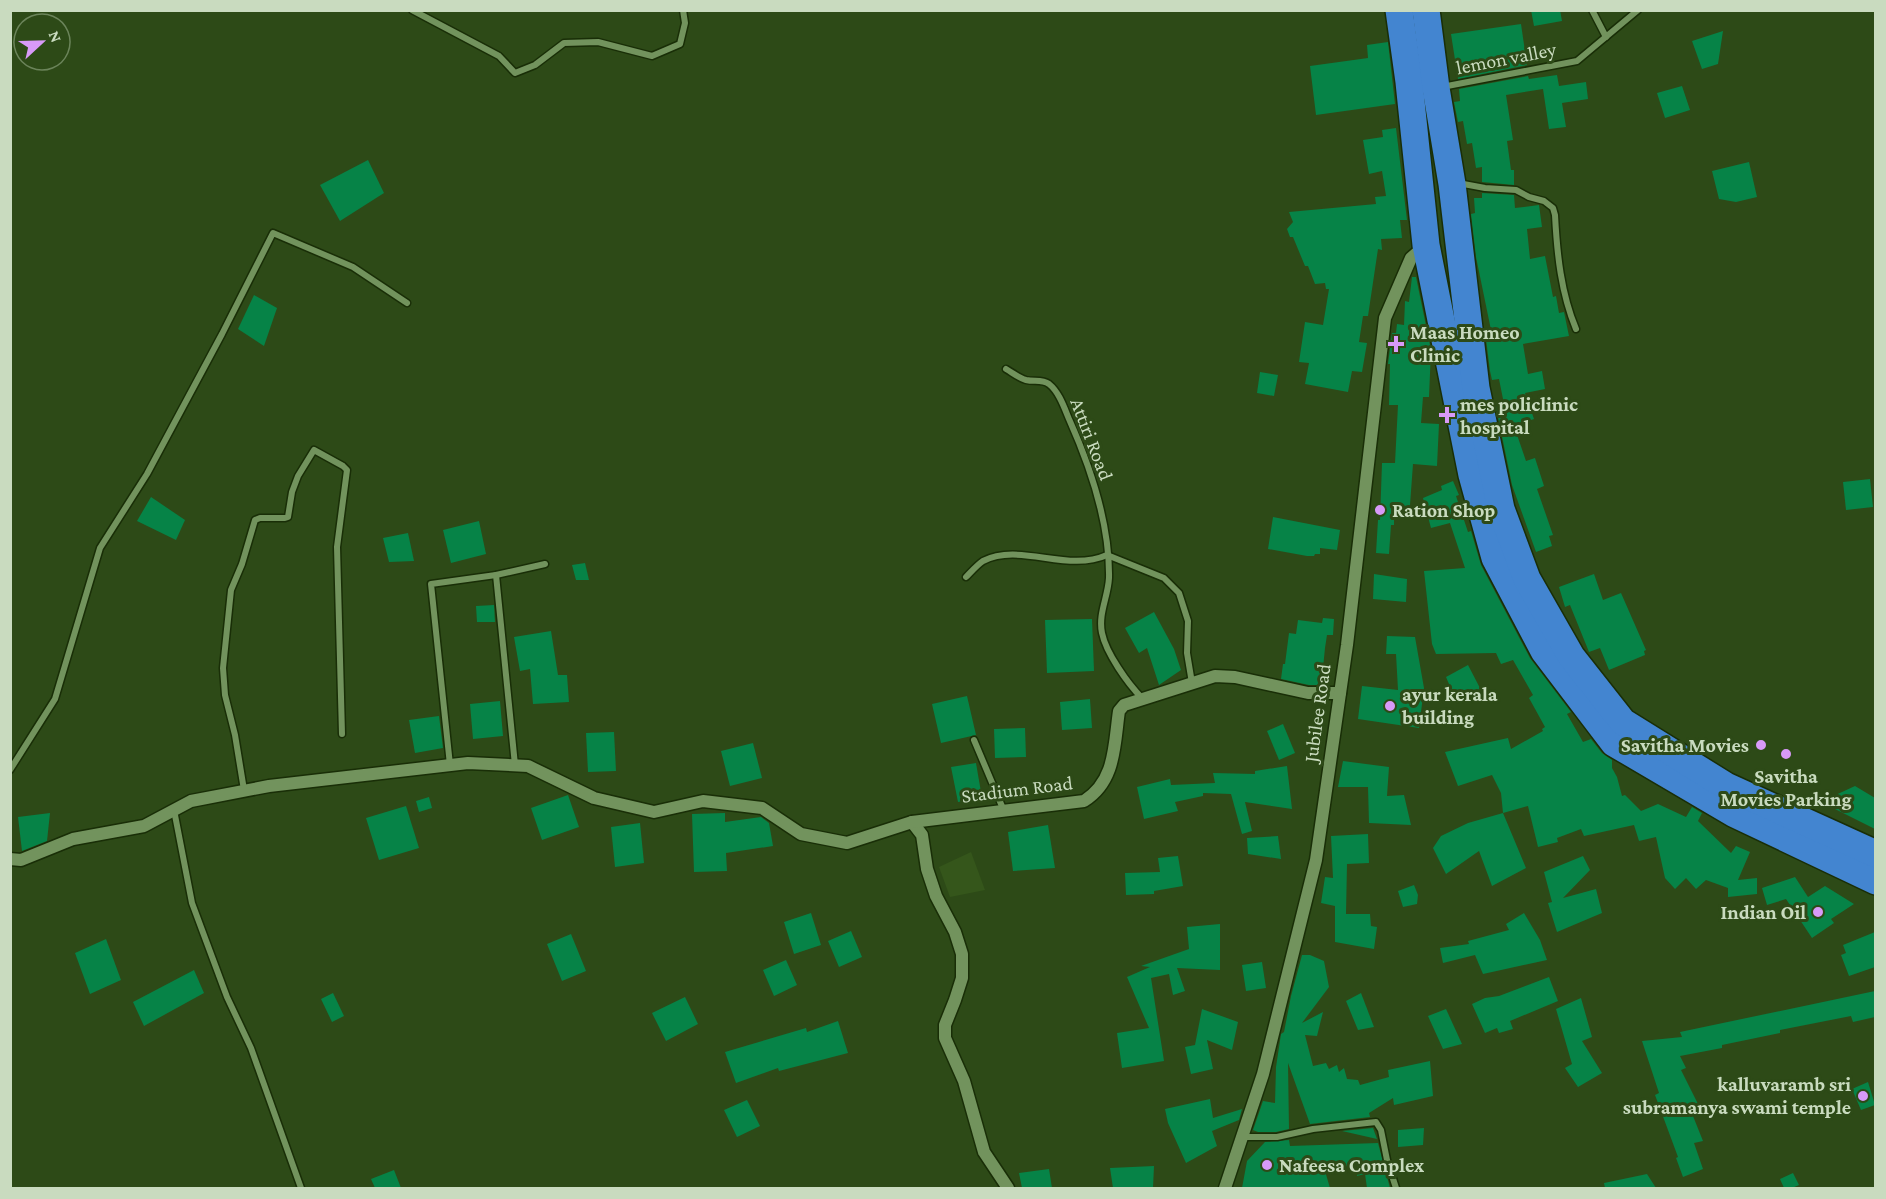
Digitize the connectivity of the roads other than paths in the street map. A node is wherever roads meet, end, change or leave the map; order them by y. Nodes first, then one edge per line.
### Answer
1 (412, 10) edge
2 (683, 10) edge
3 (1399, 10) edge
4 (1426, 10) edge
5 (1592, 10) edge
6 (1638, 10) edge
7 (1606, 37) junction
8 (1436, 88) junction
9 (1452, 184) junction
10 (1459, 243) junction
11 (1426, 245) junction
12 (407, 303) dead end
13 (1576, 329) dead end
14 (1006, 369) dead end
15 (1107, 555) junction
16 (545, 564) dead end
17 (496, 575) junction
18 (966, 577) dead end
19 (1191, 683) junction
20 (1340, 693) junction
21 (1143, 699) junction
22 (342, 734) dead end
23 (974, 740) dead end
24 (450, 765) junction
25 (515, 765) junction
26 (10, 770) edge
27 (244, 790) junction
28 (174, 810) junction
29 (1004, 812) junction
30 (912, 822) junction
31 (1875, 854) edge
32 (10, 859) edge
33 (1875, 881) edge
34 (1242, 1137) junction
35 (301, 1188) edge
36 (1008, 1188) edge
37 (1225, 1188) edge
38 (1396, 1188) edge

1 - 2 street
3 - 11 highway
4 - 8 highway
5 - 7 street
6 - 7 street, lemon valley
7 - 8 street, lemon valley
8 - 9 highway
9 - 10 highway
9 - 13 street
10 - 11 highway
10 - 31 highway
11 - 20 street, Jubilee Road
11 - 33 highway
12 - 26 street
14 - 15 street, Attiri Road
15 - 18 street
15 - 19 street
15 - 21 street, Attiri Road
16 - 17 street
17 - 24 street
17 - 25 street
19 - 20 street, Stadium Road
19 - 21 street, Stadium Road
20 - 34 street, Jubilee Road
21 - 29 street, Stadium Road
22 - 27 street
23 - 29 street
24 - 25 street, Stadium Road
24 - 27 street, Stadium Road
25 - 30 street, Stadium Road
27 - 28 street, Stadium Road
28 - 32 street, Stadium Road
28 - 35 street
29 - 30 street, Stadium Road
30 - 36 street
34 - 37 street, Jubilee Road
34 - 38 street

